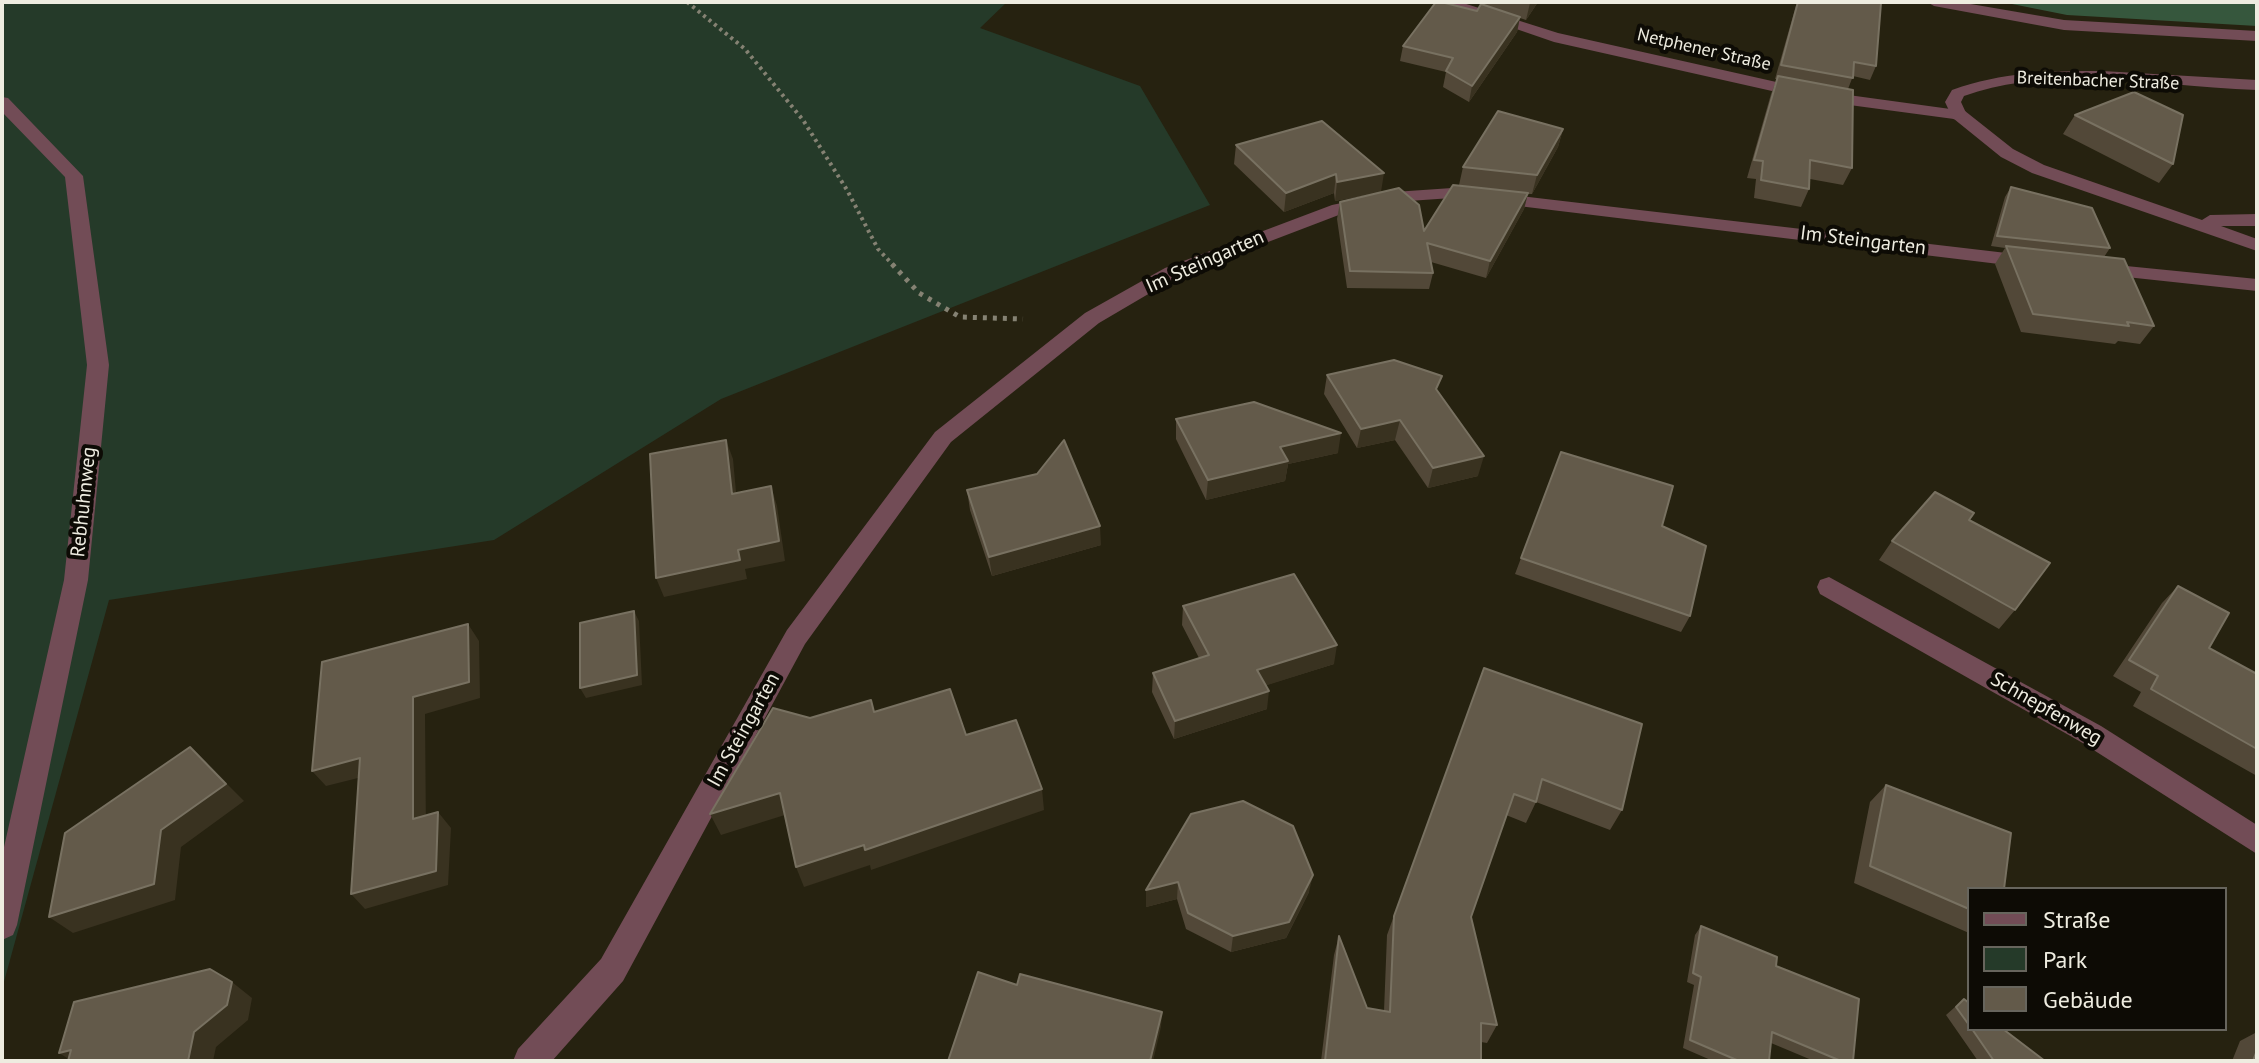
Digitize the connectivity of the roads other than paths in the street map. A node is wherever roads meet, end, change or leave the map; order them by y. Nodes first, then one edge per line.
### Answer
1 (1445, 2) edge
2 (1934, 2) edge
3 (2257, 36) edge
4 (2257, 85) edge
5 (2, 102) edge
6 (1959, 115) junction
7 (2257, 220) edge
8 (2195, 222) junction
9 (2257, 245) edge
10 (2257, 285) edge
11 (1829, 587) dead end
12 (2257, 841) edge
13 (2, 925) edge
14 (530, 1061) edge

1 - 6 street, Netphener Straße
2 - 3 street
4 - 6 street, Breitenbacher Straße
5 - 13 street, Rebhuhnweg
6 - 8 street
7 - 8 street
8 - 9 street
10 - 14 street, Im Steingarten
11 - 12 street, Schnepfenweg

